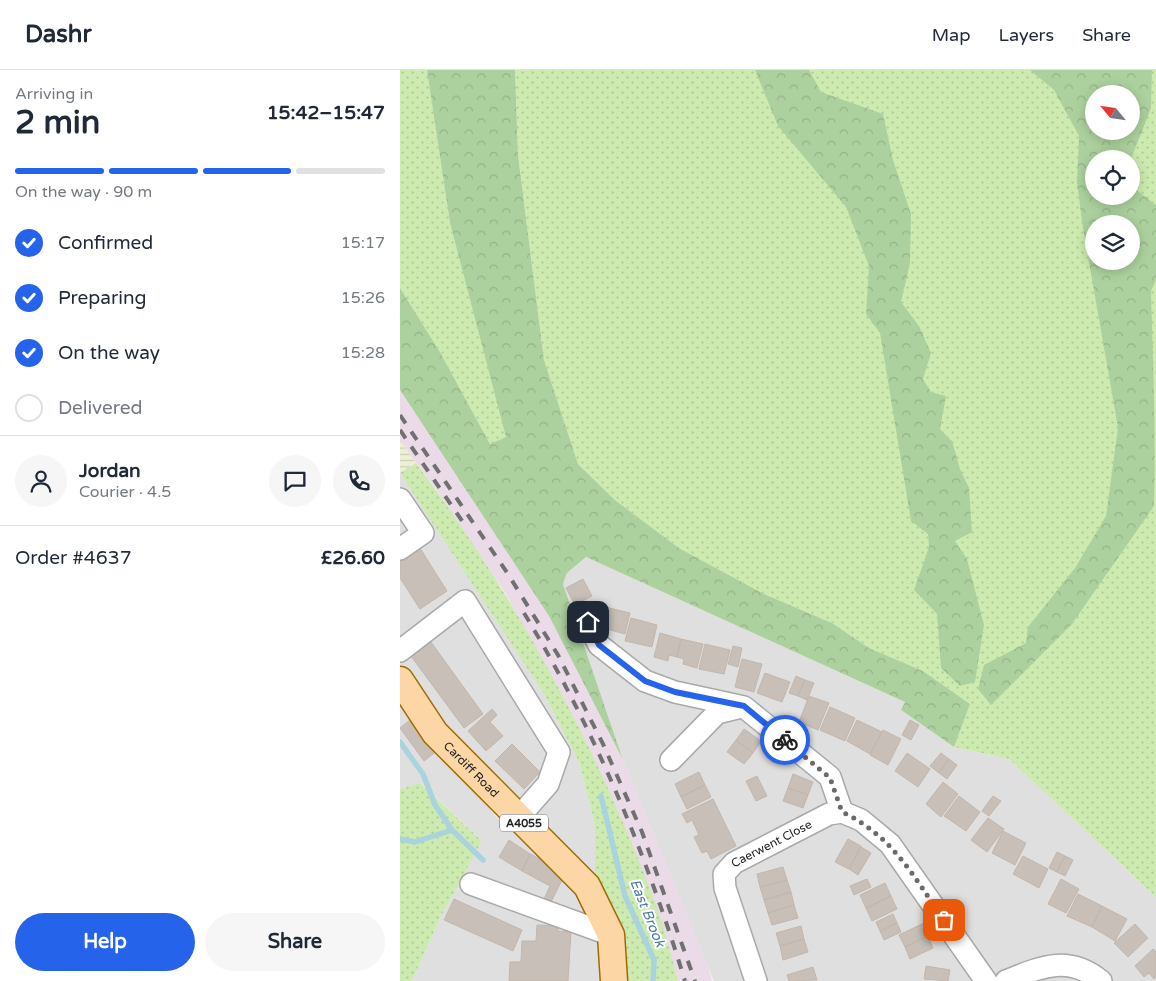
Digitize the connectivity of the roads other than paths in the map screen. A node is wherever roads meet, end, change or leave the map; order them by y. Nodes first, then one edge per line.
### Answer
1 (400, 499) edge
2 (400, 549) edge
3 (588, 622) dead end
4 (400, 651) edge
5 (400, 680) edge
6 (744, 706) junction
7 (671, 760) dead end
8 (842, 812) junction
9 (518, 818) junction
10 (471, 884) dead end
11 (611, 935) junction
12 (614, 981) edge
13 (756, 981) edge
14 (986, 981) edge
15 (1006, 981) edge
16 (1101, 981) edge

1 - 2 street
3 - 6 street
4 - 9 street
5 - 9 main road, Cardiff Road / A4055
6 - 7 street
6 - 8 street
8 - 13 street, Caerwent Close
8 - 14 street
9 - 11 main road, Cardiff Road / A4055
10 - 11 street
11 - 12 main road, Cardiff Road / A4055
15 - 16 street

